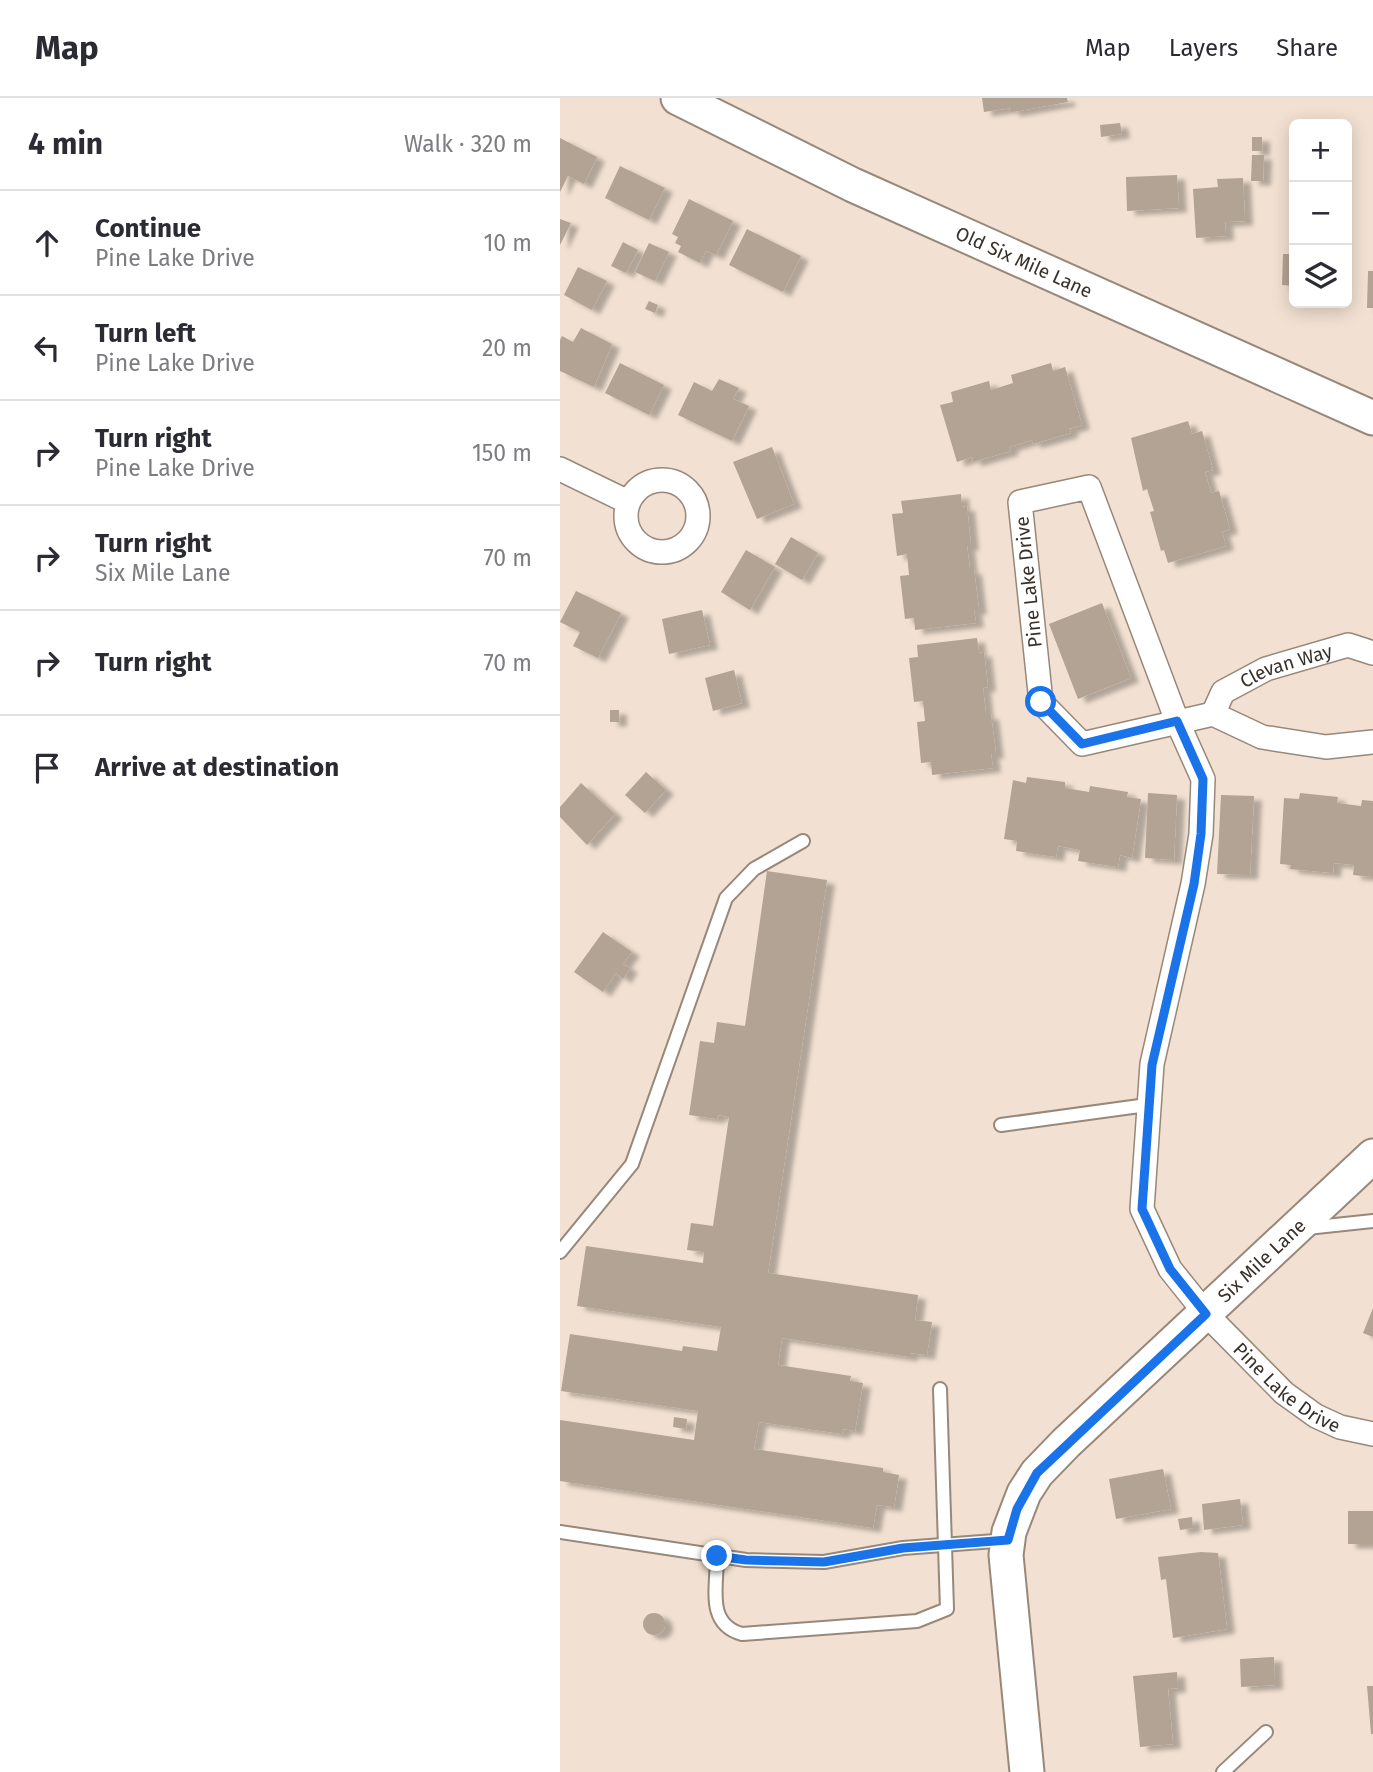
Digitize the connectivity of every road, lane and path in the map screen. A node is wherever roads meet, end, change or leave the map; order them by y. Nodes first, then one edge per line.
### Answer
1 (678, 98) edge
2 (1373, 418) edge
3 (560, 469) edge
4 (628, 502) dead end
5 (1373, 653) edge
6 (1213, 714) junction
7 (1177, 721) junction
8 (1373, 742) edge
9 (803, 841) dead end
10 (1147, 1105) junction
11 (1001, 1125) dead end
12 (1373, 1156) edge
13 (1373, 1221) edge
14 (1296, 1229) junction
15 (560, 1252) edge
16 (1206, 1314) junction
17 (940, 1389) dead end
18 (1373, 1434) edge
19 (560, 1532) edge
20 (1008, 1540) junction
21 (947, 1545) junction
22 (717, 1556) junction
23 (1266, 1732) dead end
24 (1027, 1772) edge
25 (1223, 1772) edge

1 - 2 street, Old Six Mile Lane
3 - 4 street
5 - 6 street, Clevan Way
6 - 7 street
6 - 8 street
7 - 7 street, Pine Lake Drive
7 - 10 street, Pine Lake Drive
9 - 15 lane
10 - 11 lane
10 - 16 street, Pine Lake Drive
12 - 14 street, Six Mile Lane
13 - 14 lane
14 - 16 street, Six Mile Lane
16 - 18 street, Pine Lake Drive
16 - 20 street, Six Mile Lane
17 - 21 lane
19 - 22 lane
20 - 21 lane
20 - 24 street, Six Mile Lane
21 - 22 lane
21 - 22 lane
23 - 25 lane

